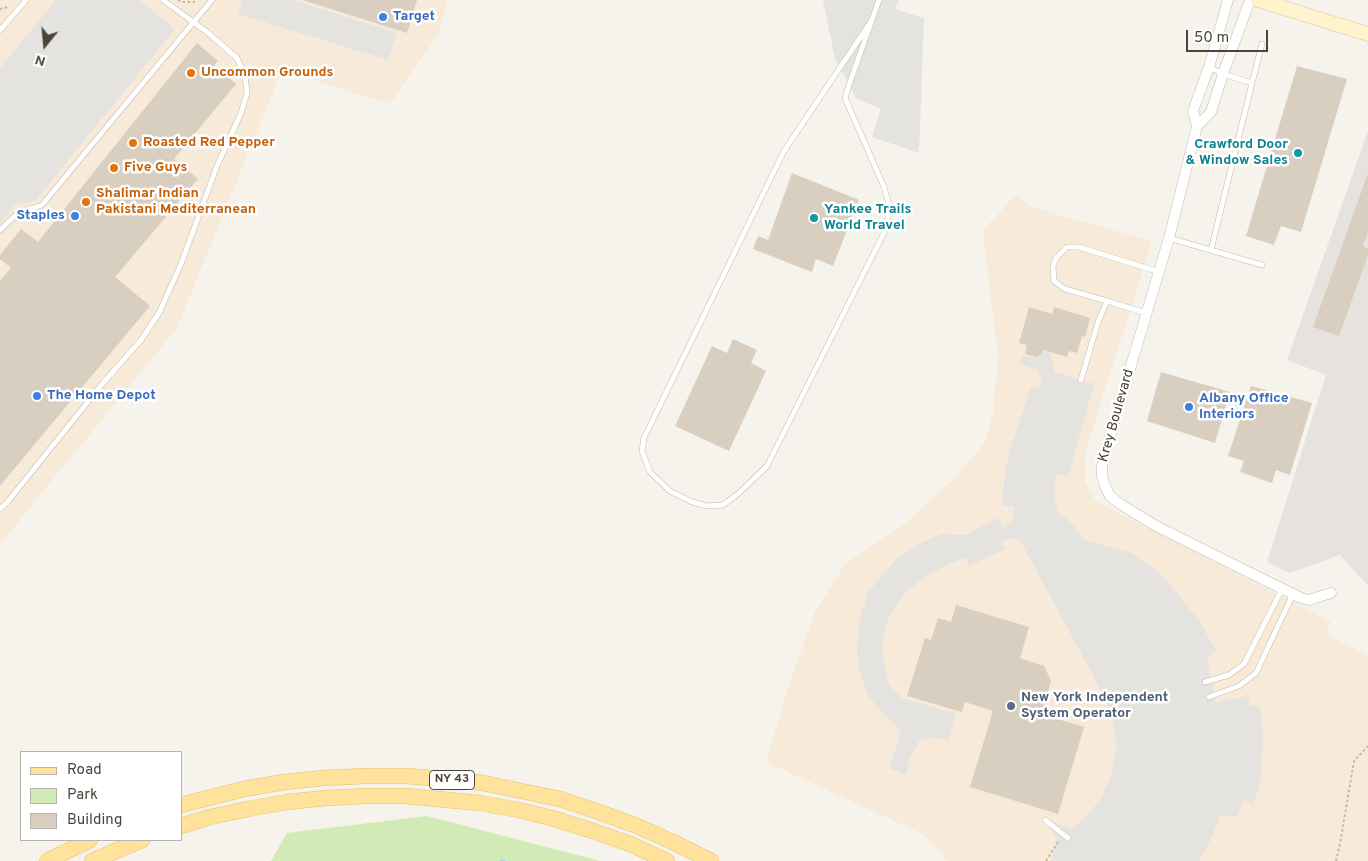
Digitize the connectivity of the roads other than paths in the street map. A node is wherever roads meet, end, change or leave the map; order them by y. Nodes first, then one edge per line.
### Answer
1 (26, 0) edge
2 (162, 0) edge
3 (212, 0) edge
4 (879, 0) edge
5 (1228, 0) edge
6 (1250, 0) edge
7 (1258, 0) edge
8 (872, 20) junction
9 (193, 22) junction
10 (0, 30) edge
11 (1368, 34) edge
12 (1262, 44) dead end
13 (1209, 67) junction
14 (1222, 74) junction
15 (1252, 83) junction
16 (1197, 126) junction
17 (0, 230) edge
18 (1169, 238) junction
19 (1211, 250) junction
20 (1262, 265) dead end
21 (1159, 272) junction
22 (1107, 301) junction
23 (1147, 313) junction
24 (1081, 380) dead end
25 (0, 509) edge
26 (1282, 588) junction
27 (1331, 593) dead end
28 (1293, 594) junction
29 (1205, 682) dead end
30 (1209, 697) dead end
31 (182, 805) edge
32 (1045, 820) dead end
33 (182, 826) edge
34 (1066, 836) road end
35 (88, 841) edge
36 (140, 841) edge
37 (47, 861) edge
38 (92, 861) edge
39 (667, 861) edge
40 (711, 861) edge

1 - 10 lane
2 - 9 lane
3 - 9 lane
4 - 8 lane
5 - 13 street, Krey Boulevard
6 - 14 street, Krey Boulevard
7 - 11 street
8 - 8 lane
9 - 17 lane
9 - 25 lane
12 - 15 lane
13 - 14 lane
13 - 16 street, Krey Boulevard
14 - 15 lane
14 - 16 street, Krey Boulevard
15 - 19 lane
16 - 18 street, Krey Boulevard
18 - 19 lane
18 - 21 street, Krey Boulevard
19 - 20 lane
21 - 22 lane
21 - 23 street, Krey Boulevard
22 - 23 lane
22 - 24 lane
23 - 26 street, Krey Boulevard
26 - 28 street, Krey Boulevard
26 - 29 lane
27 - 28 street, Krey Boulevard
28 - 30 lane
31 - 40 main road, NY 43
32 - 34 lane
33 - 39 main road, NY 43
35 - 37 main road
36 - 38 main road

